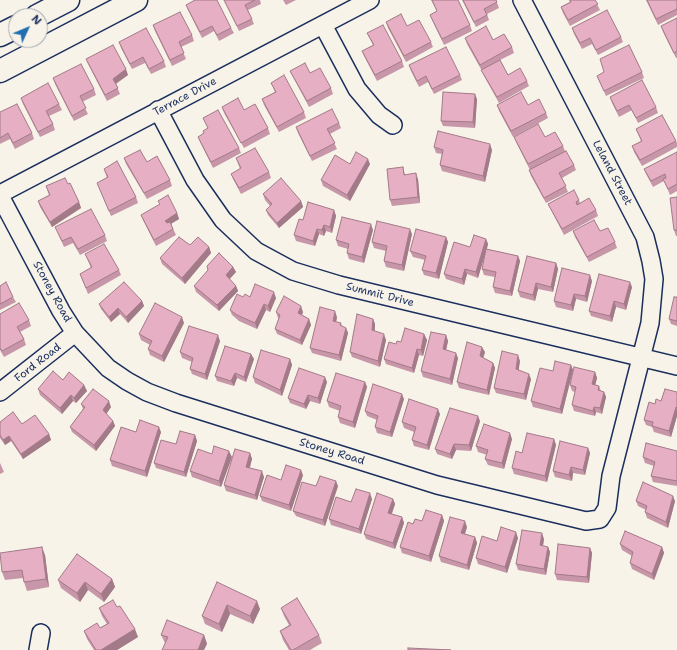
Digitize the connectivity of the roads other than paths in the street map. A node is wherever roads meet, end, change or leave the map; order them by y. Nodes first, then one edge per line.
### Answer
1 (68, 0) edge
2 (136, 0) edge
3 (370, 0) edge
4 (522, 0) edge
5 (48, 10) edge
6 (323, 25) junction
7 (0, 71) edge
8 (158, 110) junction
9 (393, 125) dead end
10 (0, 195) edge
11 (75, 333) junction
12 (641, 358) junction
13 (677, 366) edge
14 (0, 392) edge
15 (42, 633) dead end
16 (38, 650) edge

1 - 5 main road
2 - 7 main road
3 - 6 street, Terrace Drive
4 - 12 street, Leland Street
6 - 8 street, Terrace Drive
6 - 9 street
8 - 10 street, Terrace Drive
8 - 12 street, Summit Drive
10 - 11 street, Stoney Road
11 - 12 street, Stoney Road
11 - 14 street, Ford Road
12 - 13 street, Summit Drive
15 - 16 street

